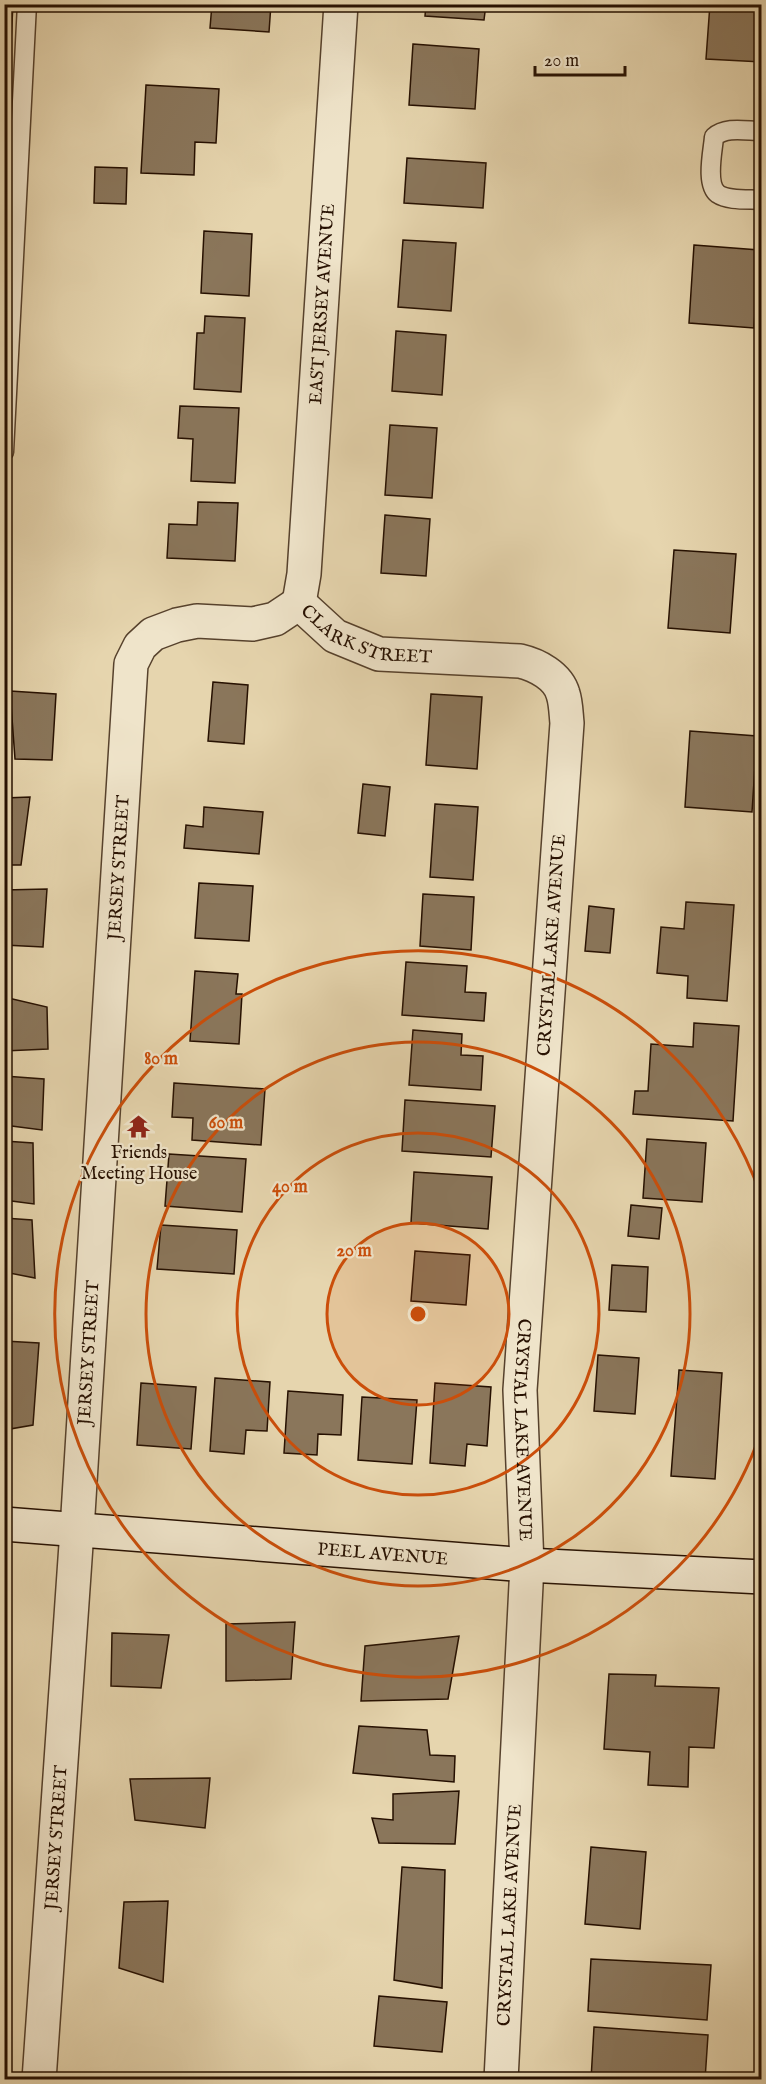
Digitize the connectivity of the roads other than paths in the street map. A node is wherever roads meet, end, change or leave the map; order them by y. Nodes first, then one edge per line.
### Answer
1 (27, 4) edge
2 (341, 4) edge
3 (762, 131) edge
4 (762, 200) edge
5 (4, 452) edge
6 (299, 603) junction
7 (153, 634) joint
8 (552, 677) joint
9 (4, 1524) edge
10 (77, 1530) junction
11 (527, 1565) junction
12 (762, 1578) edge
13 (39, 2079) edge
14 (501, 2079) edge

1 - 5 lane
2 - 6 street, EAST JERSEY AVENUE
3 - 4 lane
6 - 7 street, CLARK STREET
6 - 8 street, CLARK STREET
7 - 10 street, JERSEY STREET
8 - 11 street, CRYSTAL LAKE AVENUE
9 - 10 street, PEEL AVENUE
10 - 11 street, PEEL AVENUE
10 - 13 street, JERSEY STREET
11 - 12 street, PEEL AVENUE
11 - 14 street, CRYSTAL LAKE AVENUE

